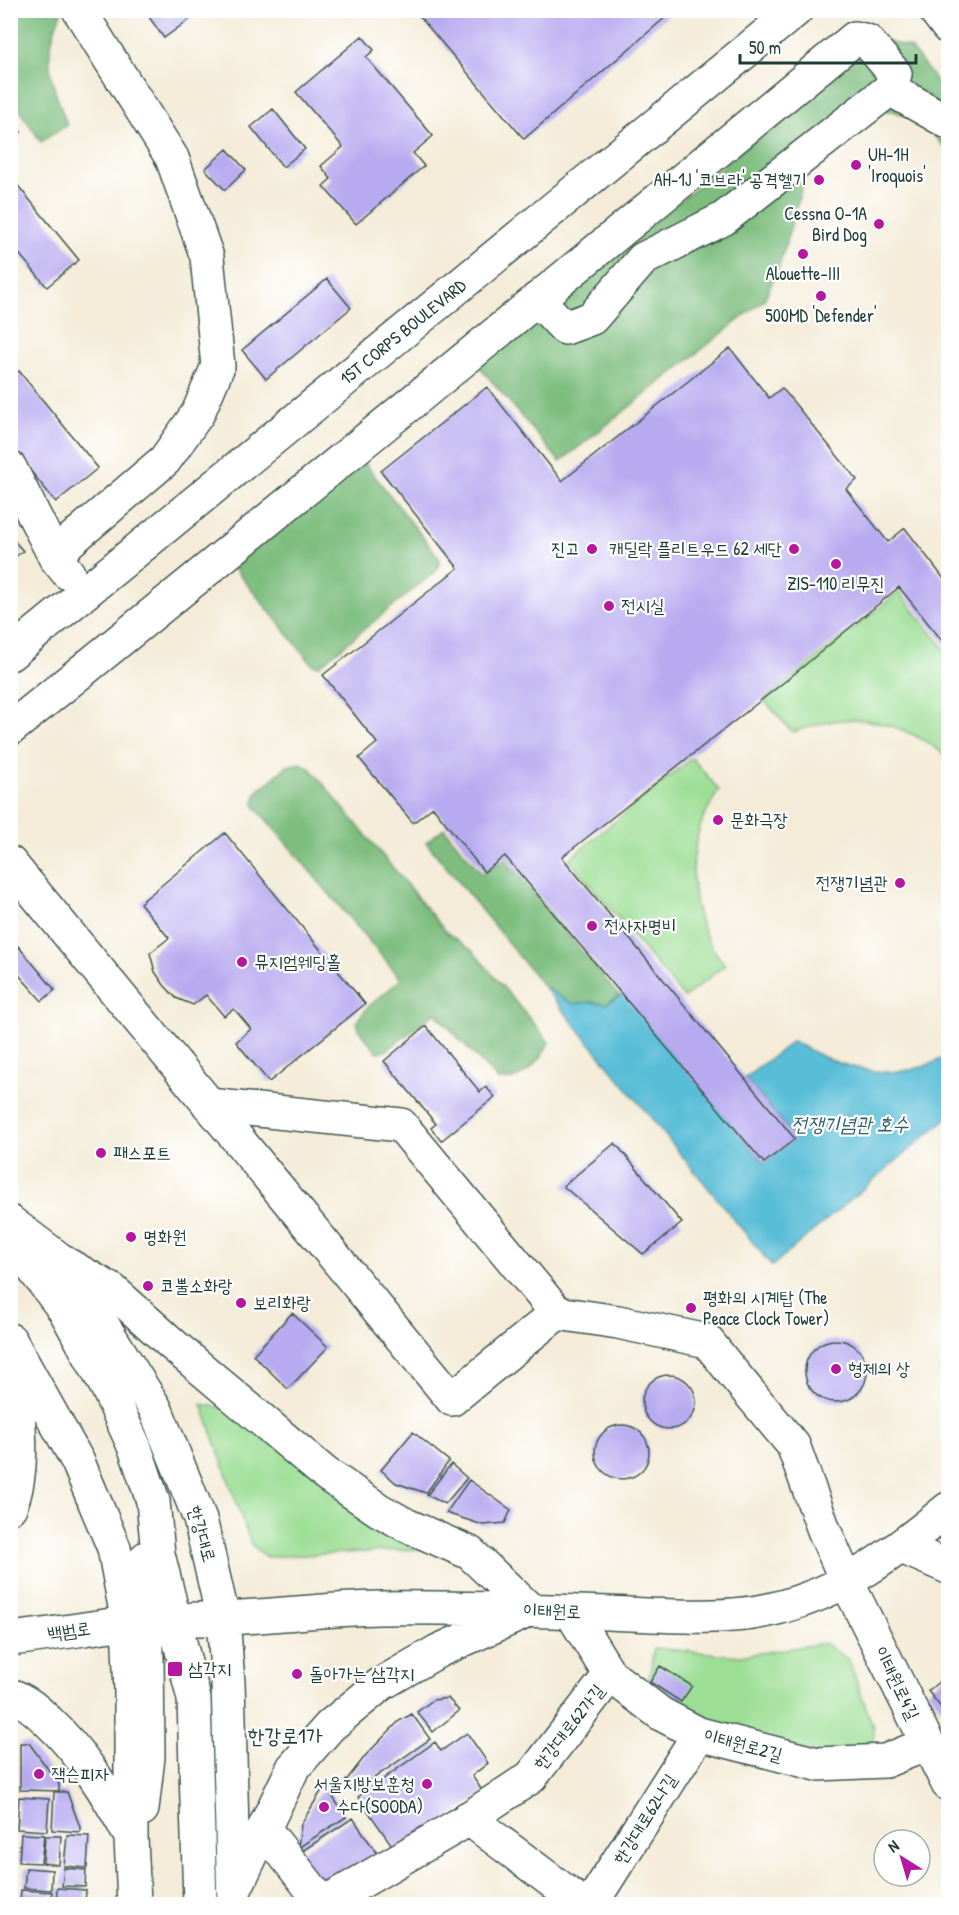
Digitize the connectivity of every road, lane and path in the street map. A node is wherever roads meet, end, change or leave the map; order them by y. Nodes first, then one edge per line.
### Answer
1 (79, 10) edge
2 (796, 10) edge
3 (935, 10) edge
4 (948, 27) edge
5 (890, 89) junction
6 (948, 122) edge
7 (537, 299) junction
8 (11, 470) edge
9 (55, 557) junction
10 (84, 594) junction
11 (10, 654) edge
12 (10, 729) edge
13 (10, 863) edge
14 (209, 1105) junction
15 (10, 1222) edge
16 (333, 1234) dead end
17 (10, 1238) edge
18 (63, 1262) junction
19 (10, 1276) edge
20 (557, 1313) junction
21 (11, 1341) edge
22 (10, 1507) edge
23 (948, 1509) edge
24 (902, 1547) junction
25 (948, 1567) edge
26 (847, 1582) junction
27 (530, 1610) junction
28 (571, 1612) junction
29 (224, 1618) junction
30 (149, 1621) junction
31 (10, 1639) edge
32 (610, 1675) junction
33 (10, 1695) edge
34 (699, 1734) junction
35 (927, 1744) junction
36 (948, 1784) edge
37 (468, 1818) junction
38 (265, 1830) junction
39 (131, 1837) junction
40 (134, 1891) edge
41 (235, 1897) edge
42 (323, 1904) edge
43 (200, 1905) edge
44 (582, 1905) edge
45 (591, 1905) edge

1 - 9 main road
2 - 10 main road, 1ST CORPS BOULEVARD
3 - 4 main road
5 - 6 main road
5 - 7 main road
5 - 7 main road
7 - 12 main road
8 - 9 main road
9 - 10 main road
10 - 11 main road, 1ST CORPS BOULEVARD
13 - 14 main road
14 - 16 main road
14 - 20 main road
14 - 20 main road
15 - 18 main road, 한강대로
17 - 30 main road
18 - 27 main road
18 - 29 main road, 한강대로
19 - 30 main road
20 - 26 main road, 이태원로4길
21 - 22 main road
21 - 30 main road
23 - 24 main road, 이태원로
24 - 25 main road
24 - 26 main road, 이태원로
26 - 28 main road, 이태원로
26 - 35 main road, 이태원로4길
27 - 28 main road, 이태원로
27 - 29 main road, 이태원로
27 - 38 main road
28 - 32 main road, 이태원로2길
29 - 30 main road, 이태원로
29 - 41 main road, 한강대로
30 - 31 main road, 백범로
30 - 39 main road
30 - 40 main road
30 - 43 main road
32 - 34 main road, 이태원로2길
32 - 37 main road, 한강대로62가길
33 - 39 main road
34 - 35 main road, 이태원로2길
34 - 45 main road, 한강대로62나길
35 - 36 main road, 이태원로4길
37 - 42 main road, 한강대로62가길
37 - 44 main road
38 - 41 main road
38 - 42 main road
39 - 40 main road

